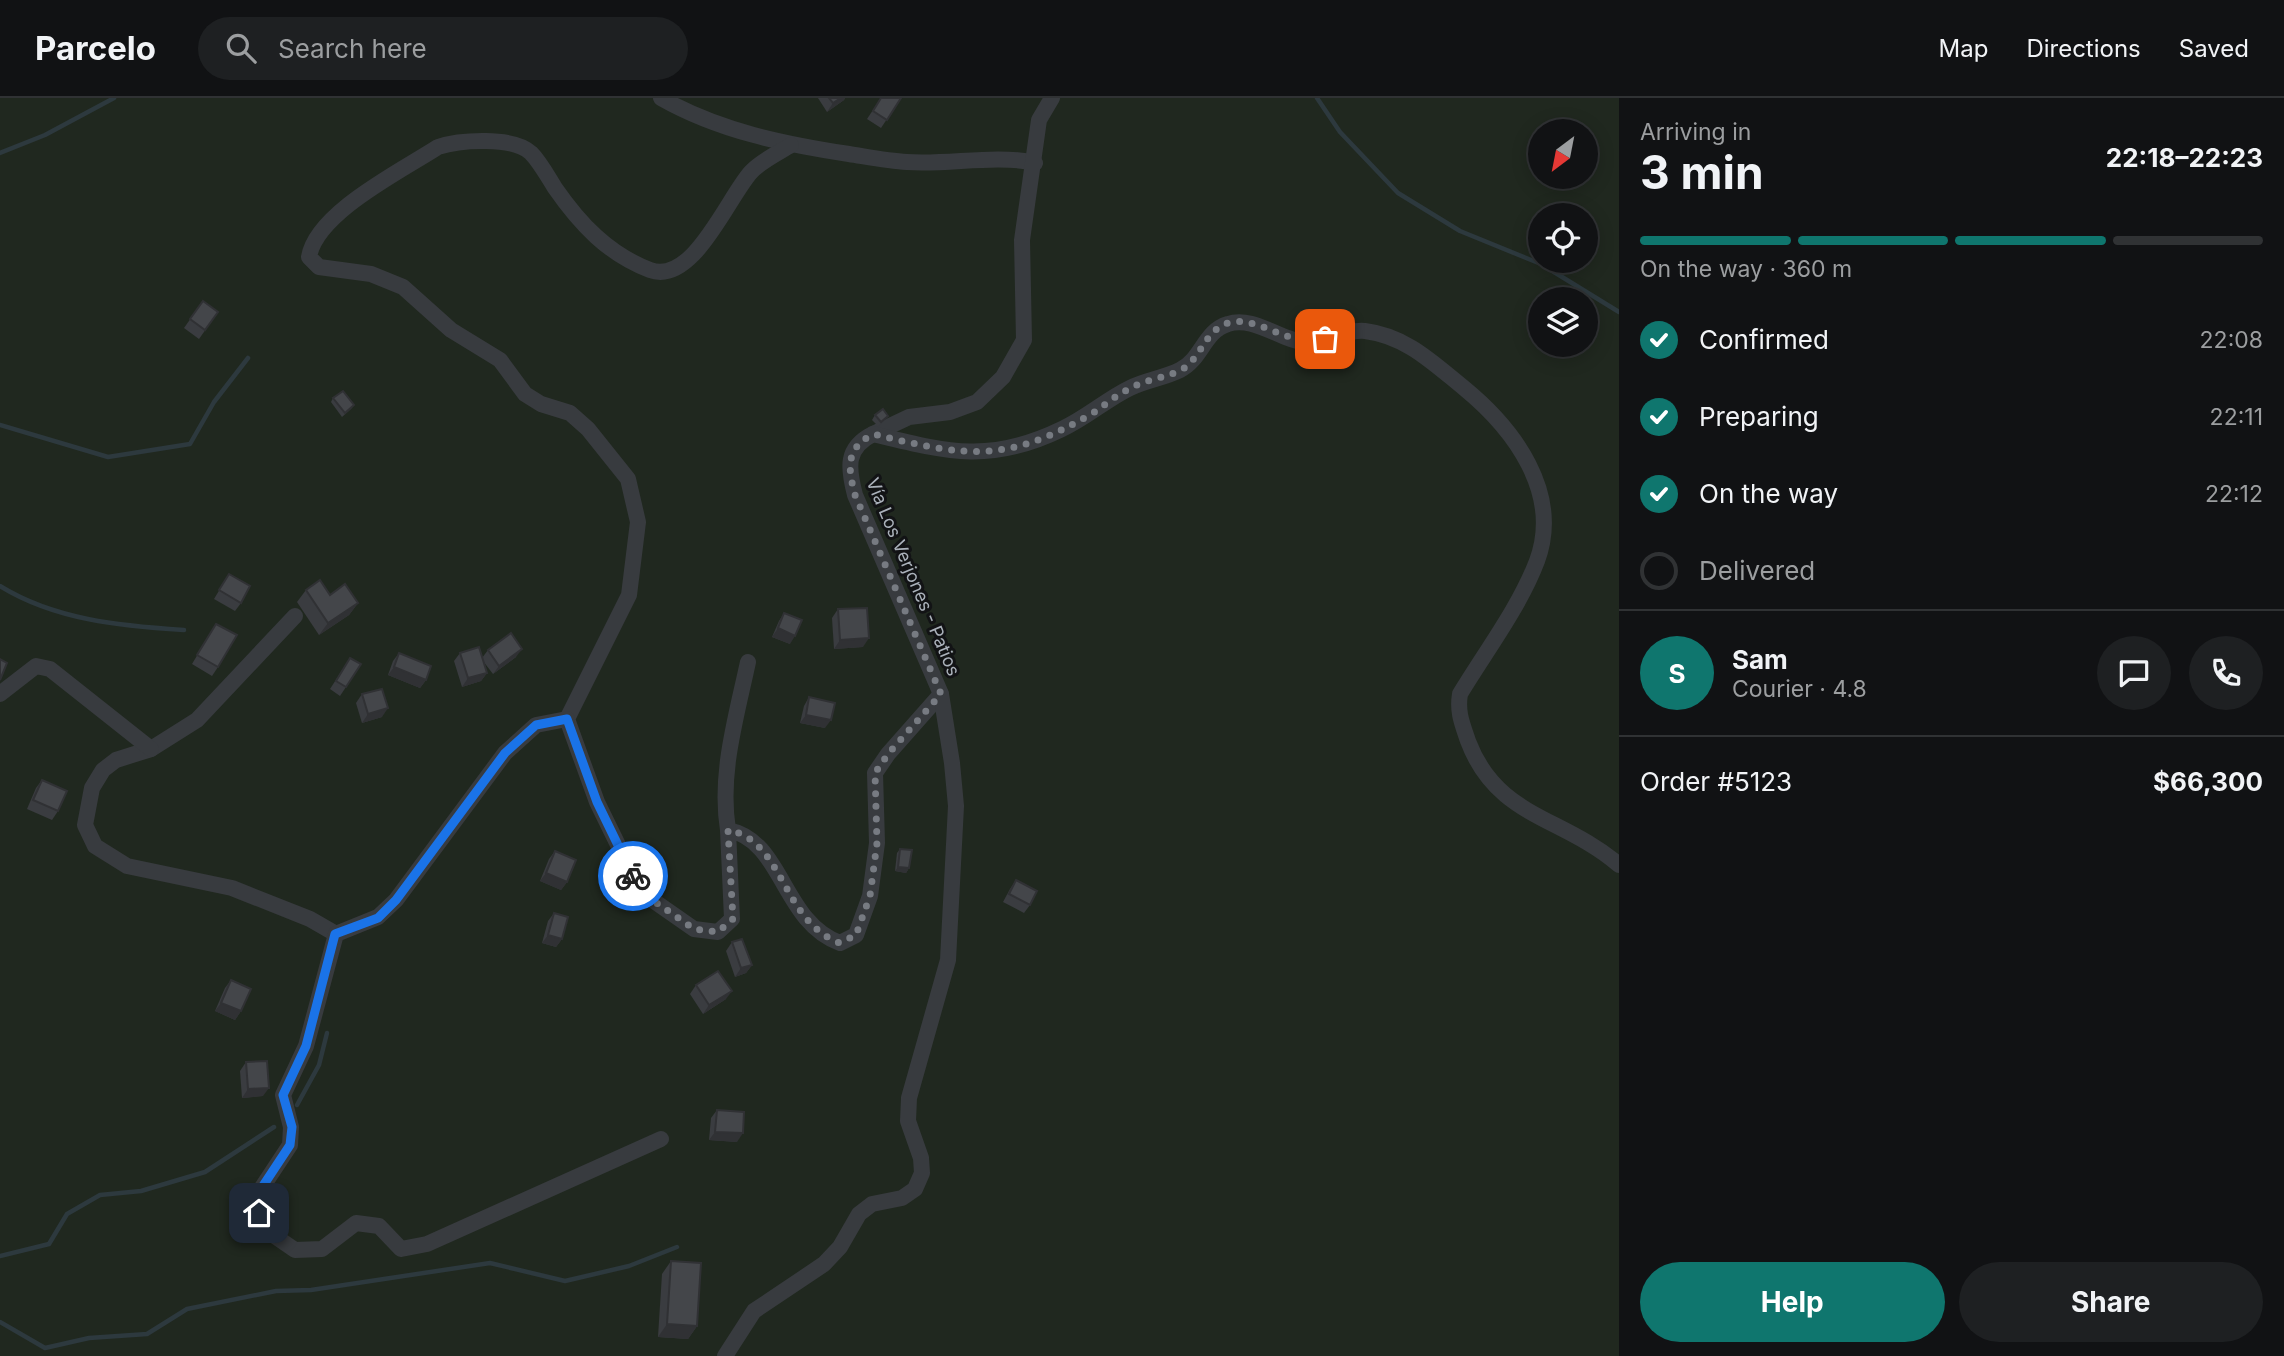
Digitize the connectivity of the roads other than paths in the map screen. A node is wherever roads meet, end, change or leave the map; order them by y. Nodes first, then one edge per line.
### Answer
1 (661, 98) edge
2 (1052, 98) edge
3 (791, 145) junction
4 (1035, 163) junction
5 (873, 434) junction
6 (295, 616) dead end
7 (748, 662) dead end
8 (0, 694) edge
9 (941, 694) junction
10 (567, 719) junction
11 (151, 749) junction
12 (728, 830) junction
13 (1619, 865) edge
14 (335, 934) junction
15 (661, 1139) dead end
16 (726, 1356) edge

1 - 3 street
2 - 4 street
3 - 4 street
3 - 10 street
4 - 5 street
5 - 9 street, Vía Los Verjones - Patios
5 - 13 street
6 - 11 street
7 - 12 street
8 - 11 street
9 - 12 street
9 - 16 street, Vía Los Verjones - Patios
10 - 12 street
10 - 14 street
11 - 14 street
14 - 15 street

